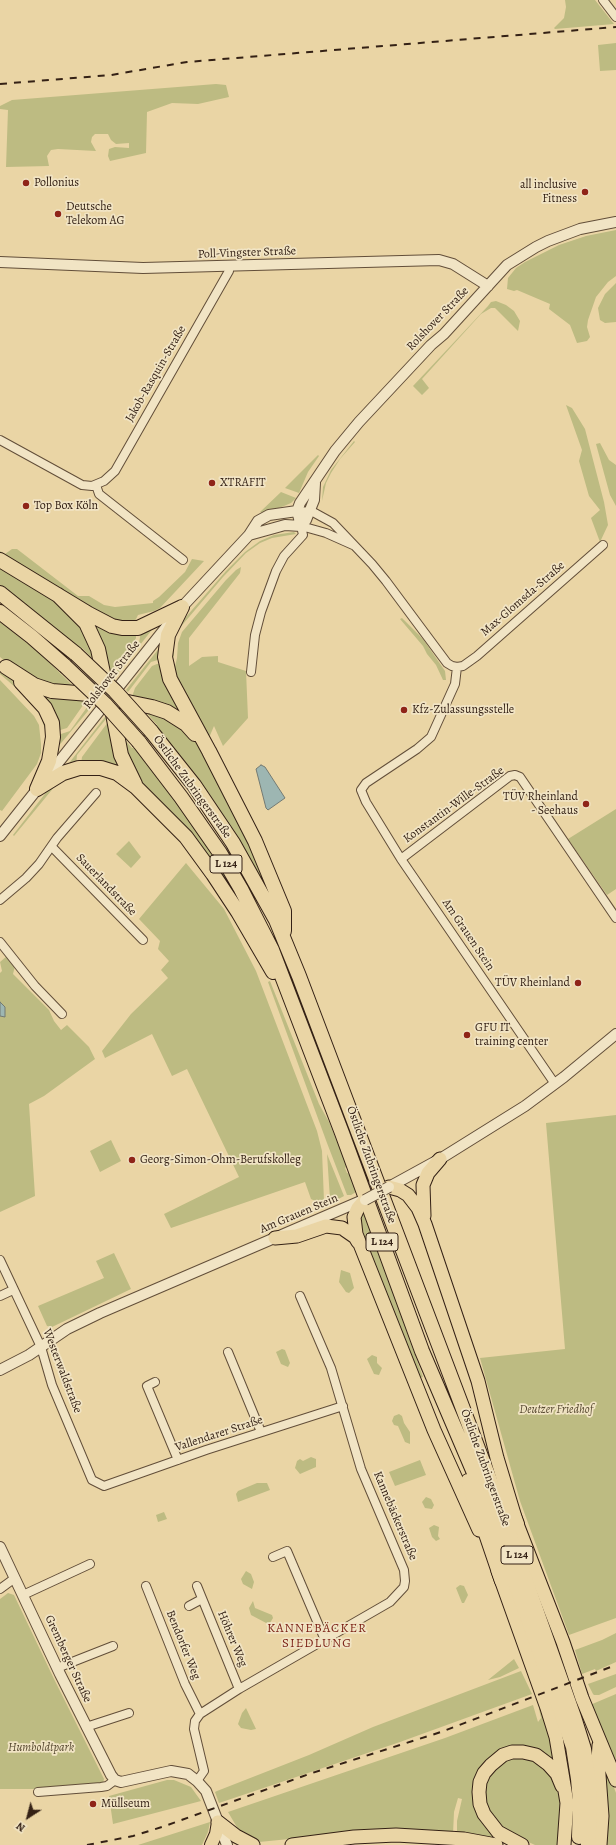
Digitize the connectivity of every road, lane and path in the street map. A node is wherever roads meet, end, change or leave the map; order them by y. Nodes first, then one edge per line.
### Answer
1 (603, 0) edge
2 (616, 17) edge
3 (616, 222) edge
4 (0, 262) edge
5 (229, 266) junction
6 (488, 286) junction
7 (0, 440) edge
8 (315, 483) junction
9 (94, 485) junction
10 (297, 511) junction
11 (309, 512) junction
12 (301, 526) junction
13 (249, 535) junction
14 (355, 546) junction
15 (603, 546) dead end
16 (0, 560) edge
17 (183, 560) dead end
18 (0, 593) edge
19 (58, 595) junction
20 (182, 607) junction
21 (0, 612) edge
22 (3, 665) edge
23 (457, 667) junction
24 (251, 672) dead end
25 (109, 699) junction
26 (210, 751) junction
27 (136, 787) junction
28 (37, 789) junction
29 (96, 792) dead end
30 (0, 836) edge
31 (52, 846) junction
32 (401, 859) junction
33 (0, 900) edge
34 (616, 918) edge
35 (143, 940) dead end
36 (284, 940) junction
37 (0, 942) edge
38 (290, 1001) junction
39 (62, 1014) dead end
40 (616, 1034) edge
41 (555, 1084) junction
42 (440, 1158) junction
43 (389, 1188) junction
44 (365, 1200) junction
45 (425, 1224) junction
46 (275, 1238) junction
47 (362, 1248) junction
48 (0, 1260) edge
49 (14, 1290) junction
50 (0, 1296) edge
51 (300, 1296) dead end
52 (423, 1304) junction
53 (41, 1347) junction
54 (422, 1351) junction
55 (228, 1352) dead end
56 (0, 1370) edge
57 (156, 1382) dead end
58 (343, 1406) junction
59 (261, 1432) junction
60 (178, 1460) junction
61 (104, 1486) joint
62 (517, 1524) junction
63 (0, 1547) edge
64 (274, 1557) dead end
65 (90, 1564) dead end
66 (15, 1578) junction
67 (502, 1581) junction
68 (146, 1586) dead end
69 (197, 1586) dead end
70 (0, 1589) edge
71 (23, 1595) junction
72 (202, 1599) junction
73 (189, 1606) dead end
74 (325, 1640) junction
75 (112, 1646) dead end
76 (57, 1668) junction
77 (239, 1689) junction
78 (129, 1713) dead end
79 (200, 1714) junction
80 (86, 1727) junction
81 (599, 1742) junction
82 (115, 1780) junction
83 (197, 1780) junction
84 (616, 1780) edge
85 (38, 1792) dead end
86 (567, 1803) junction
87 (218, 1822) junction
88 (211, 1845) edge
89 (227, 1845) edge
90 (253, 1845) edge
91 (292, 1845) edge
92 (496, 1845) edge
93 (522, 1845) edge
94 (564, 1845) edge
95 (578, 1845) edge
96 (588, 1845) edge
97 (600, 1845) edge

1 - 2 street
3 - 6 street, Rolshover Straße
4 - 5 street, Poll-Vingster Straße
5 - 6 street, Poll-Vingster Straße
5 - 9 street, Jakob-Rasquin-Straße
6 - 8 street, Rolshover Straße
7 - 9 street
8 - 10 street, Rolshover Straße
8 - 11 street, Rolshover Straße
9 - 17 street
10 - 11 street
10 - 12 street
10 - 13 street, Rolshover Straße
11 - 12 street, Rolshover Straße
11 - 14 street
12 - 13 street
12 - 14 street
12 - 24 street
13 - 20 street, Rolshover Straße
14 - 23 street
15 - 23 street, Max-Glomsda-Straße
16 - 19 highway
18 - 36 highway, Östliche Zubringerstraße / L 124, bridge
19 - 20 highway
19 - 25 highway
20 - 25 street, Rolshover Straße
20 - 26 highway
21 - 38 highway, Östliche Zubringerstraße / L 124, bridge
22 - 25 highway
22 - 28 highway
23 - 32 street
25 - 26 highway
25 - 27 highway
25 - 28 street, Rolshover Straße
26 - 36 highway
27 - 28 highway
27 - 38 highway
28 - 30 street, Rolshover Straße
29 - 31 street
31 - 33 street
31 - 35 street, Sauerlandstraße
32 - 34 street, Konstantin-Wille-Straße
32 - 41 street, Am Grauen Stein
36 - 52 highway, Östliche Zubringerstraße / L 124
37 - 39 street
38 - 54 highway, Östliche Zubringerstraße / L 124
40 - 41 street, Am Grauen Stein
41 - 42 street, Am Grauen Stein
42 - 43 street, Am Grauen Stein
42 - 45 highway
43 - 44 street, Am Grauen Stein, bridge
43 - 45 highway
44 - 46 street, Am Grauen Stein
44 - 47 highway
45 - 62 highway
46 - 47 highway
46 - 53 street, Am Grauen Stein
47 - 67 highway
48 - 49 street, Westerwaldstraße
49 - 50 street
49 - 53 street, Westerwaldstraße
51 - 58 street, Kannebäckerstraße
52 - 62 highway
52 - 96 highway, Östliche Zubringerstraße / L 124
53 - 56 street, Am Grauen Stein
53 - 61 street, Westerwaldstraße
54 - 67 highway, L 124
54 - 95 highway, Östliche Zubringerstraße / L 124
55 - 59 street
57 - 60 street
58 - 59 street, Vallendarer Straße
58 - 74 street, Kannebäckerstraße
59 - 60 street, Vallendarer Straße
60 - 61 street, Vallendarer Straße
62 - 81 highway
63 - 66 street, Gremberger Straße
64 - 74 street
65 - 71 street
66 - 70 street
66 - 71 street, Gremberger Straße
67 - 86 highway
68 - 79 street, Bendorfer Weg
69 - 72 street, Höhrer Weg
71 - 76 street, Gremberger Straße
72 - 73 street
72 - 77 street, Höhrer Weg
74 - 77 street, Kannebäckerstraße
75 - 76 street
76 - 80 street, Gremberger Straße
77 - 79 street, Kannebäckerstraße
78 - 80 street
79 - 83 street
80 - 82 street, Gremberger Straße
81 - 84 highway
81 - 97 highway
82 - 83 street
82 - 85 street
83 - 87 street
86 - 93 highway
86 - 94 highway
87 - 88 main road
87 - 89 street
87 - 90 highway
91 - 92 highway

